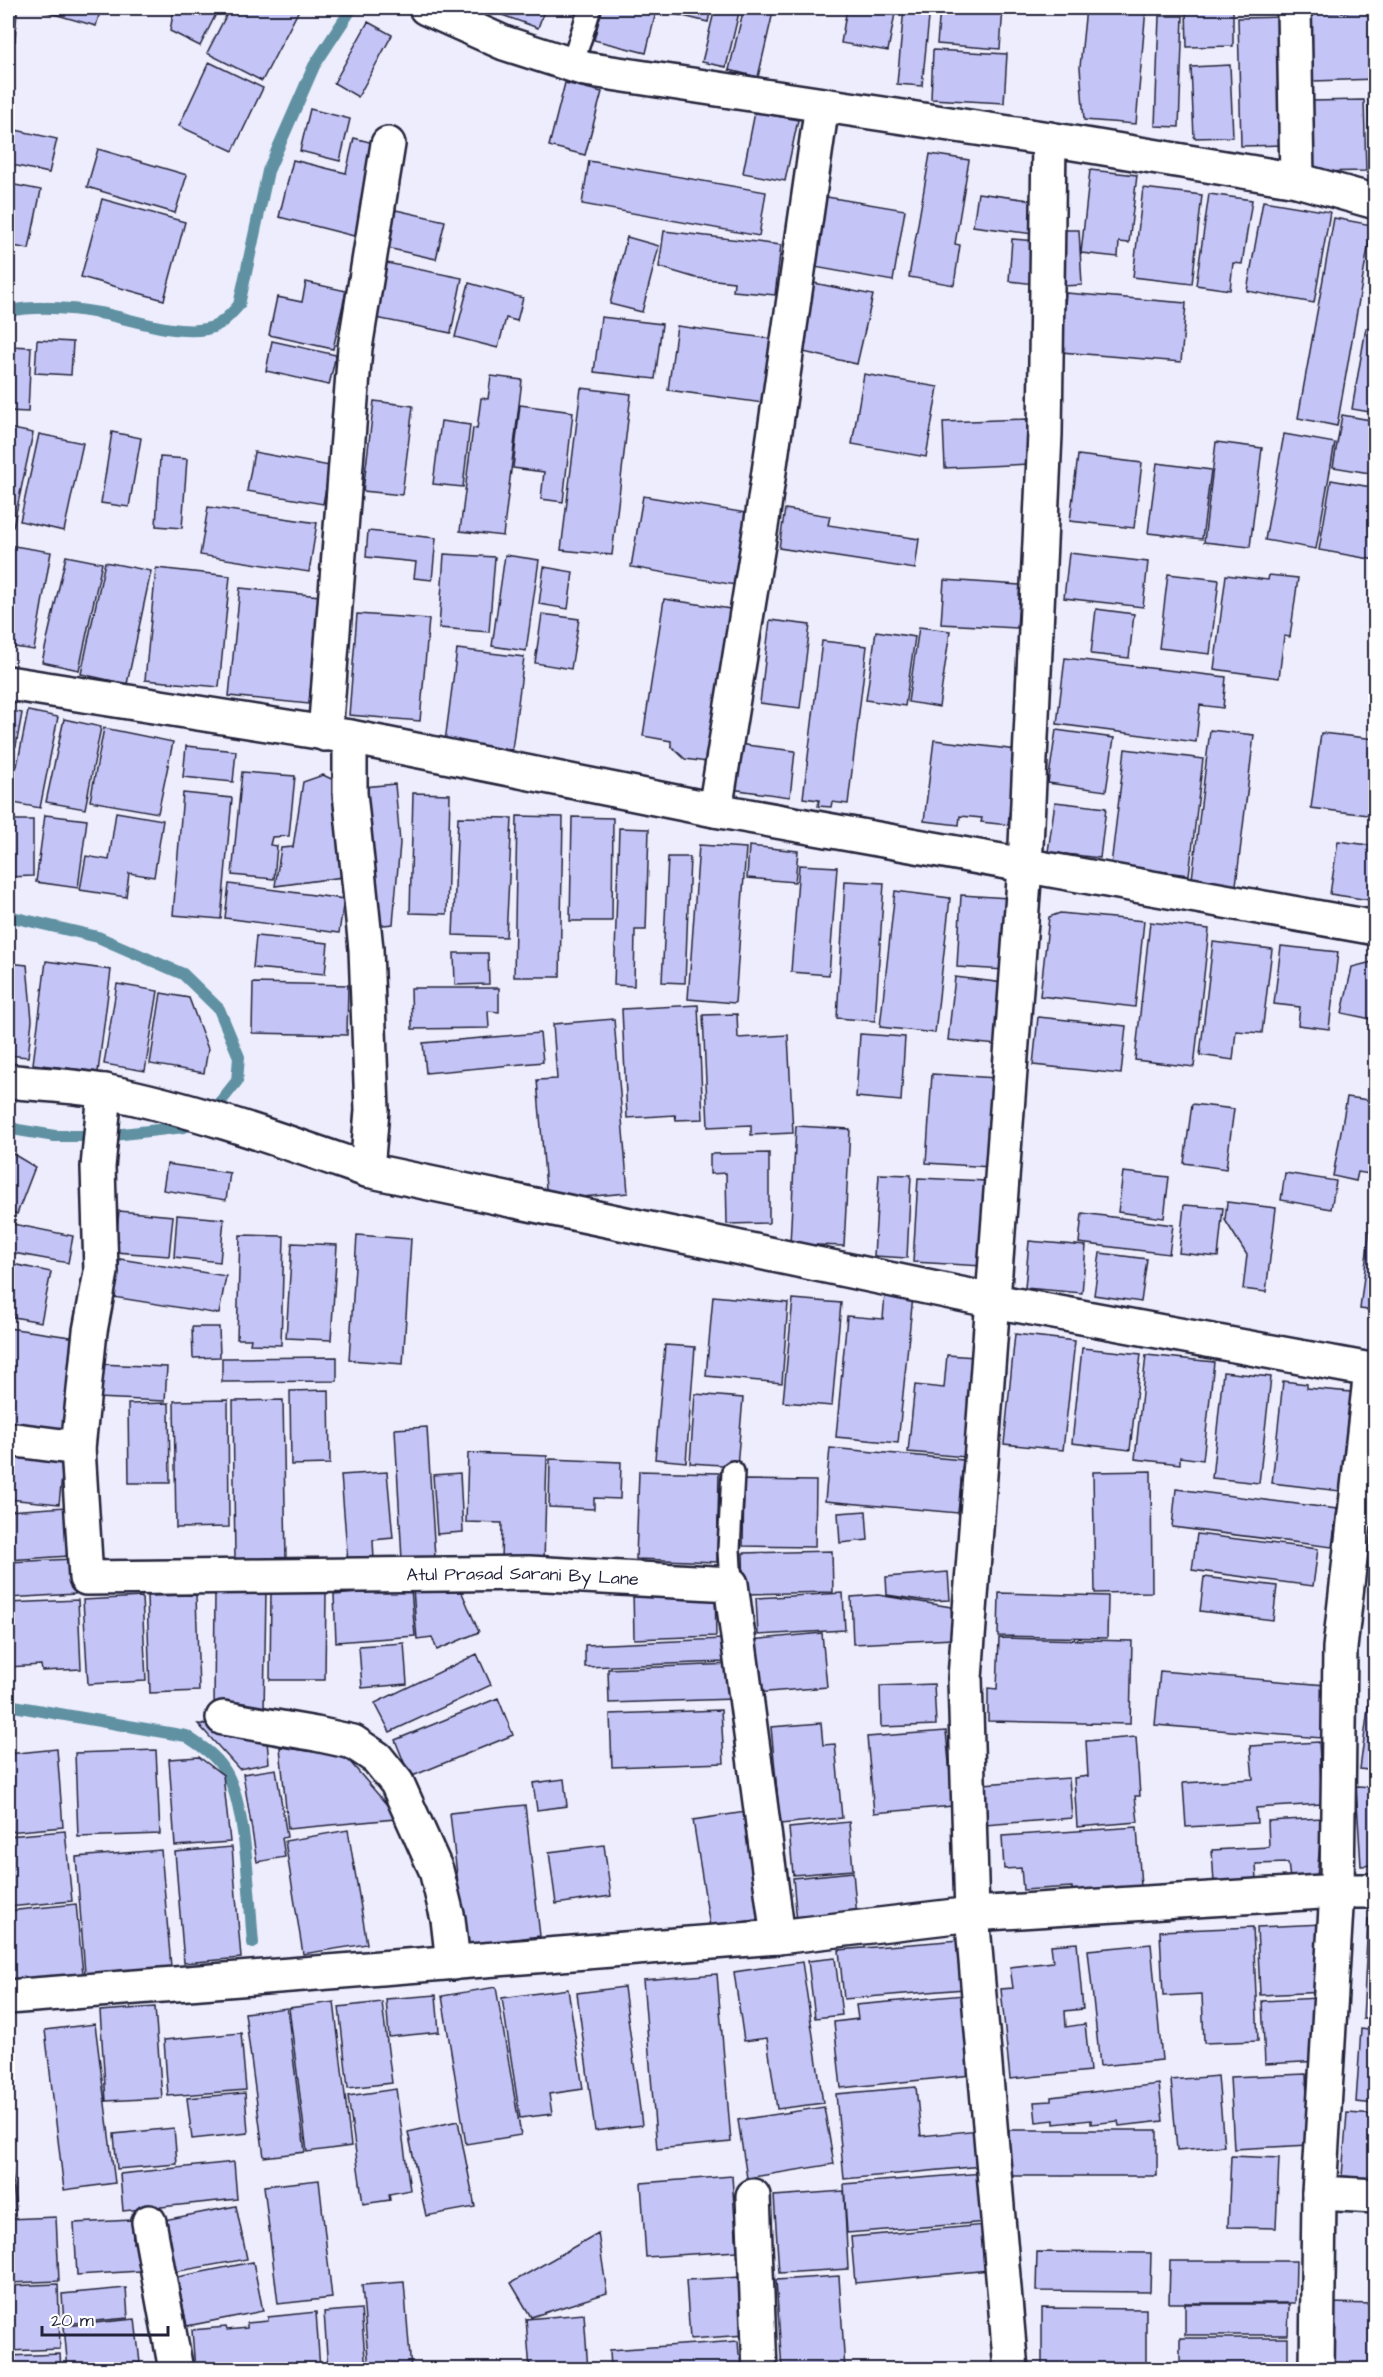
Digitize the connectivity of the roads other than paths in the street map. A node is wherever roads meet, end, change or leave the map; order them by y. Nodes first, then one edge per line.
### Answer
1 (590, 8) edge
2 (1294, 8) edge
3 (428, 9) edge
4 (572, 65) junction
5 (822, 105) junction
6 (1049, 139) junction
7 (388, 144) dead end
8 (1297, 180) junction
9 (1376, 202) edge
10 (8, 682) edge
11 (337, 735) junction
12 (715, 810) junction
13 (1025, 867) junction
14 (1376, 928) edge
15 (8, 1081) edge
16 (103, 1107) junction
17 (367, 1170) junction
18 (994, 1301) junction
19 (1373, 1371) edge
20 (8, 1439) edge
21 (78, 1448) junction
22 (733, 1472) dead end
23 (731, 1584) junction
24 (223, 1718) dead end
25 (1337, 1891) junction
26 (1376, 1891) edge
27 (972, 1914) junction
28 (778, 1937) junction
29 (453, 1963) junction
30 (8, 1997) edge
31 (1319, 2193) junction
32 (753, 2196) dead end
33 (1376, 2196) edge
34 (149, 2222) dead end
35 (176, 2370) edge
36 (760, 2370) edge
37 (1011, 2370) edge
38 (1317, 2370) edge

1 - 4 lane
2 - 8 street
3 - 4 street
4 - 5 street
5 - 6 street
5 - 12 street
6 - 8 street
6 - 13 street
7 - 11 street
8 - 9 street
10 - 11 street
11 - 12 street
11 - 17 street
12 - 13 street
13 - 14 street
13 - 18 street
15 - 16 street
16 - 17 street
16 - 21 street
17 - 18 street
18 - 19 street
18 - 27 street
19 - 25 street
20 - 21 street
21 - 23 street, Atul Prasad Sarani By Lane
22 - 23 lane
23 - 28 street
24 - 29 street
25 - 26 street
25 - 27 street
25 - 31 street
27 - 28 street
27 - 37 street
28 - 29 street
29 - 30 street
31 - 33 street
31 - 38 street
32 - 36 street
34 - 35 street

